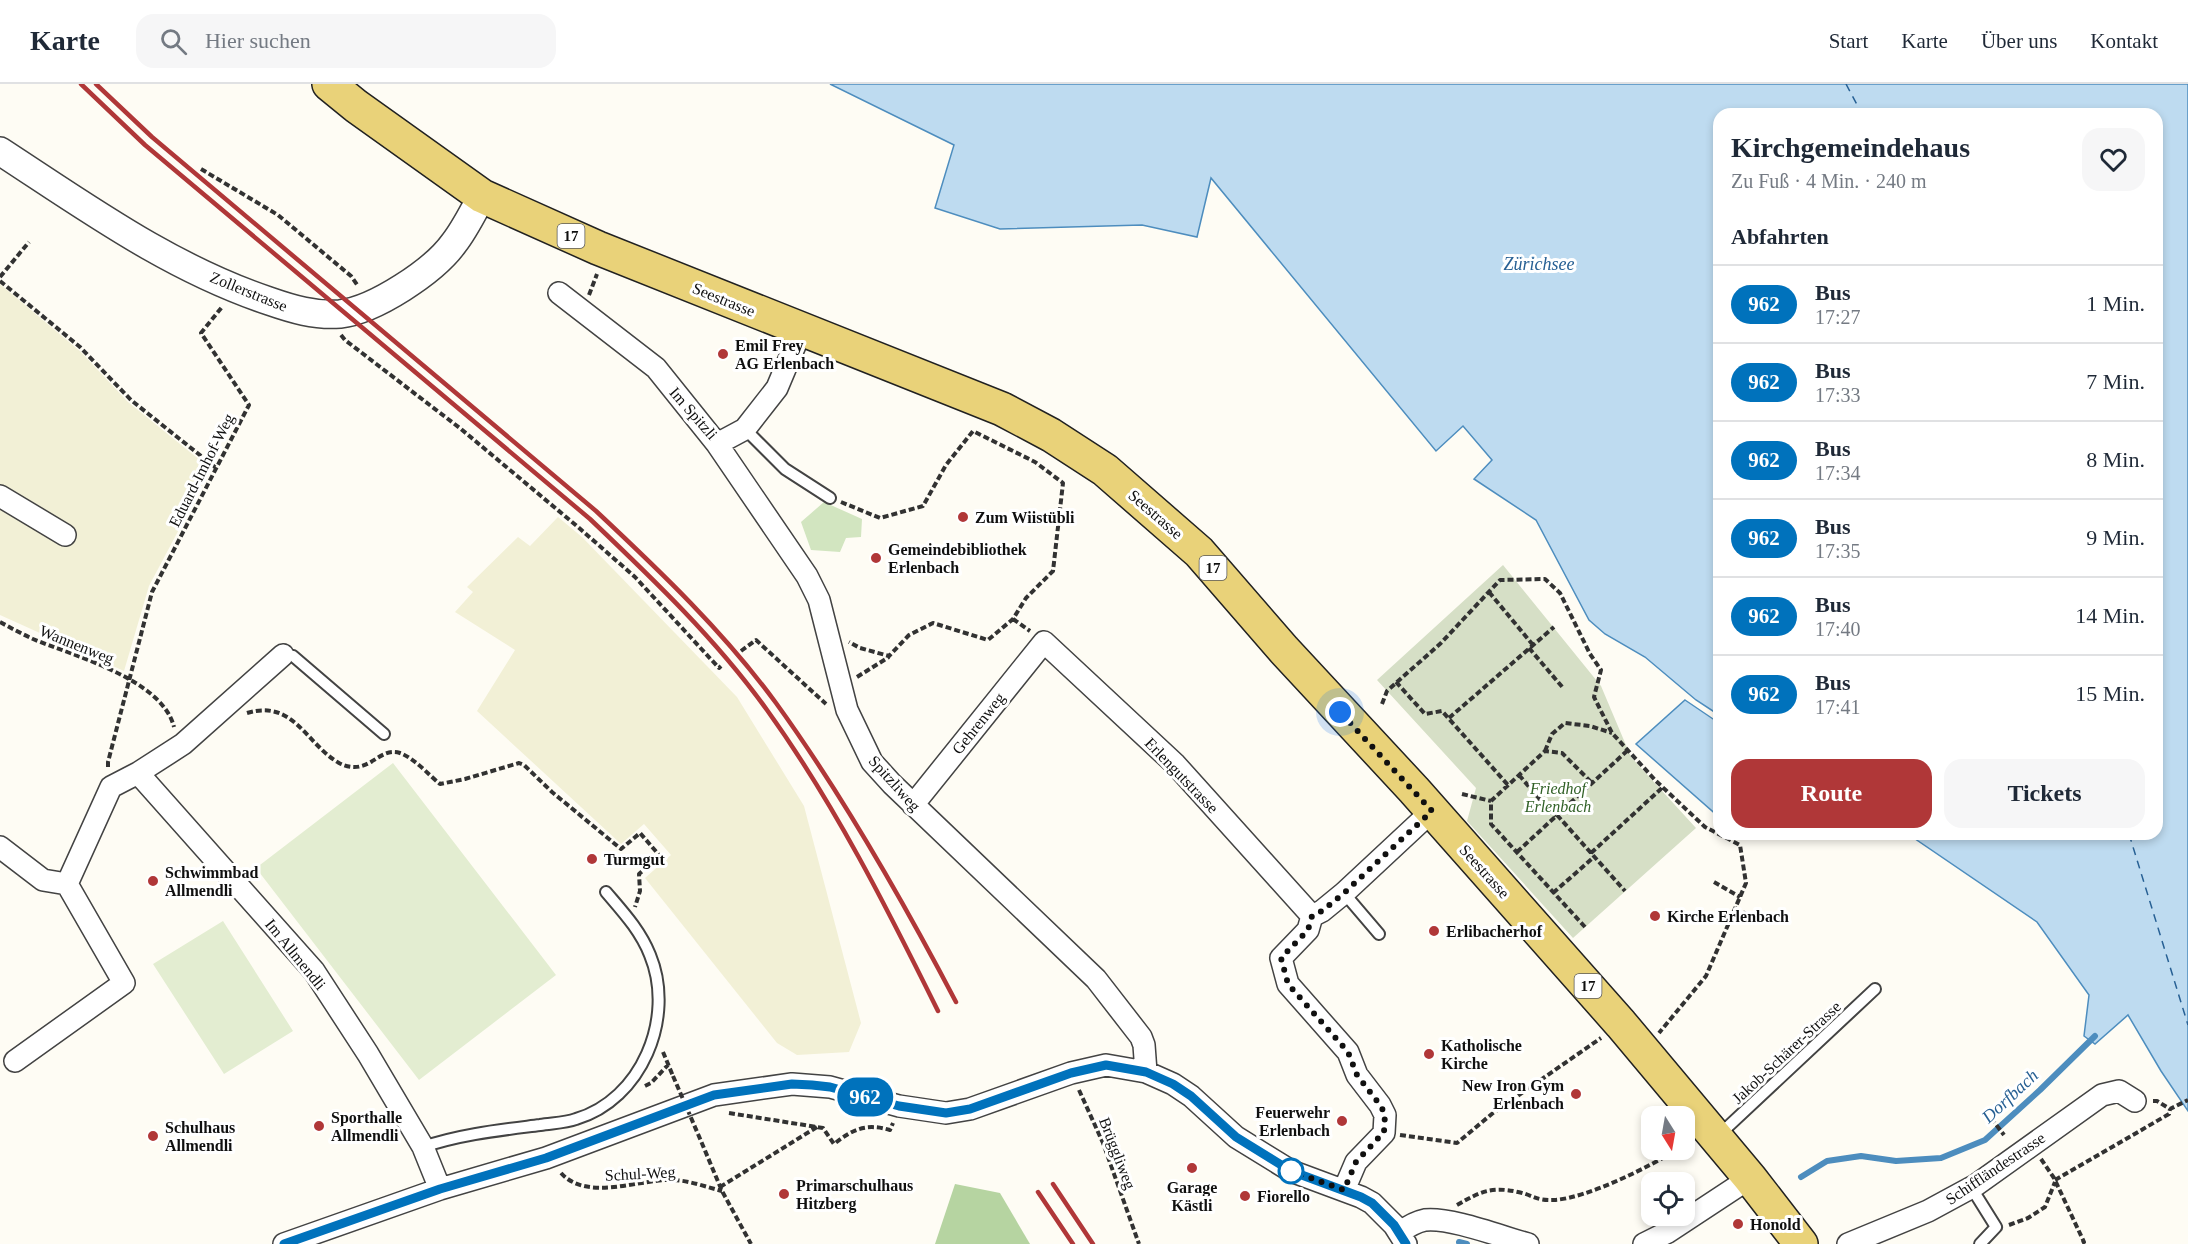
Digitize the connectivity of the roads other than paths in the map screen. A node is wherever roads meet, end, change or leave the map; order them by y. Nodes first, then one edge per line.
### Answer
1 (329, 84) edge
2 (0, 151) edge
3 (482, 196) junction
4 (559, 293) dead end
5 (801, 331) junction
6 (746, 429) junction
7 (717, 444) junction
8 (0, 496) edge
9 (830, 498) road end
10 (65, 535) dead end
11 (1044, 642) joint
12 (283, 655) joint
13 (384, 734) dead end
14 (138, 773) junction
15 (913, 805) junction
16 (1432, 811) junction
17 (0, 847) edge
18 (67, 884) junction
19 (606, 892) dead end
20 (1344, 893) junction
21 (1312, 916) junction
22 (1379, 934) dead end
23 (1875, 989) dead end
24 (15, 1061) dead end
25 (1146, 1072) junction
26 (2135, 1101) road end
27 (1716, 1137) junction
28 (423, 1147) junction
29 (1750, 1178) junction
30 (1971, 1187) junction
31 (440, 1189) junction
32 (1344, 1190) junction
33 (1403, 1238) edge
34 (284, 1244) edge
35 (1527, 1244) edge
36 (1644, 1244) edge
37 (1801, 1244) edge
38 (1848, 1244) edge
39 (1980, 1244) edge

1 - 3 main road, Seestrasse / 17
2 - 3 street, Zollerstrasse
3 - 5 main road, Seestrasse / 17
4 - 7 street, Im Spitzli
5 - 6 street, Im Spitzli
5 - 16 main road, Seestrasse / 17
6 - 7 street, Im Spitzli
6 - 9 lane
7 - 15 street, Spitzliweg
8 - 10 street
11 - 15 street, Gehrenweg
11 - 21 street, Erlengutstrasse
12 - 13 lane
12 - 14 street
14 - 18 street
14 - 28 street, Im Allmendli
15 - 25 street, Spitzliweg
16 - 20 street
16 - 27 main road, Seestrasse / 17
17 - 18 street
18 - 24 street
19 - 28 lane
20 - 21 street
20 - 22 lane
21 - 32 street
23 - 27 lane, Jakob-Schärer-Strasse
25 - 31 street
25 - 32 street
26 - 30 street, Schiffländestrasse
27 - 29 main road, Seestrasse / 17
28 - 31 street, Im Allmendli
29 - 36 street
29 - 37 main road, Seestrasse / 17
30 - 38 street, Schiffländestrasse
30 - 39 lane
31 - 34 street
32 - 33 street
33 - 35 street

